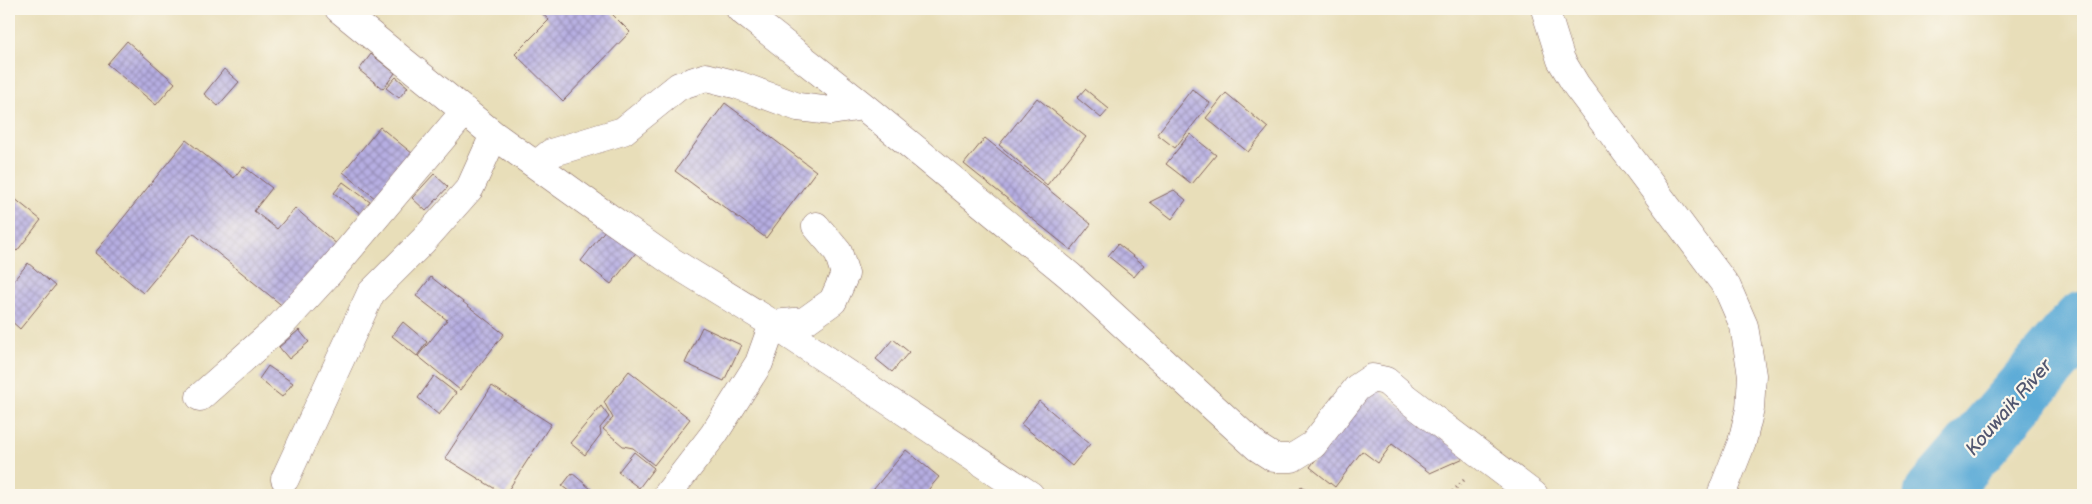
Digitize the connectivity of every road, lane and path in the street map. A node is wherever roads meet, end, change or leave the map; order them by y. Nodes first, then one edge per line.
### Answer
1 (339, 9) edge
2 (740, 9) edge
3 (1545, 9) edge
4 (863, 106) junction
5 (465, 111) junction
6 (494, 136) junction
7 (536, 165) junction
8 (816, 226) dead end
9 (773, 324) junction
10 (200, 397) dead end
11 (285, 479) dead end
12 (667, 495) edge
13 (1030, 495) edge
14 (1534, 495) edge
15 (1721, 495) edge

1 - 5 street
2 - 4 street
3 - 15 street
4 - 7 street
4 - 14 street
5 - 6 street
5 - 10 street
6 - 7 street
6 - 11 street
7 - 9 street
8 - 9 street
9 - 12 street
9 - 13 street

